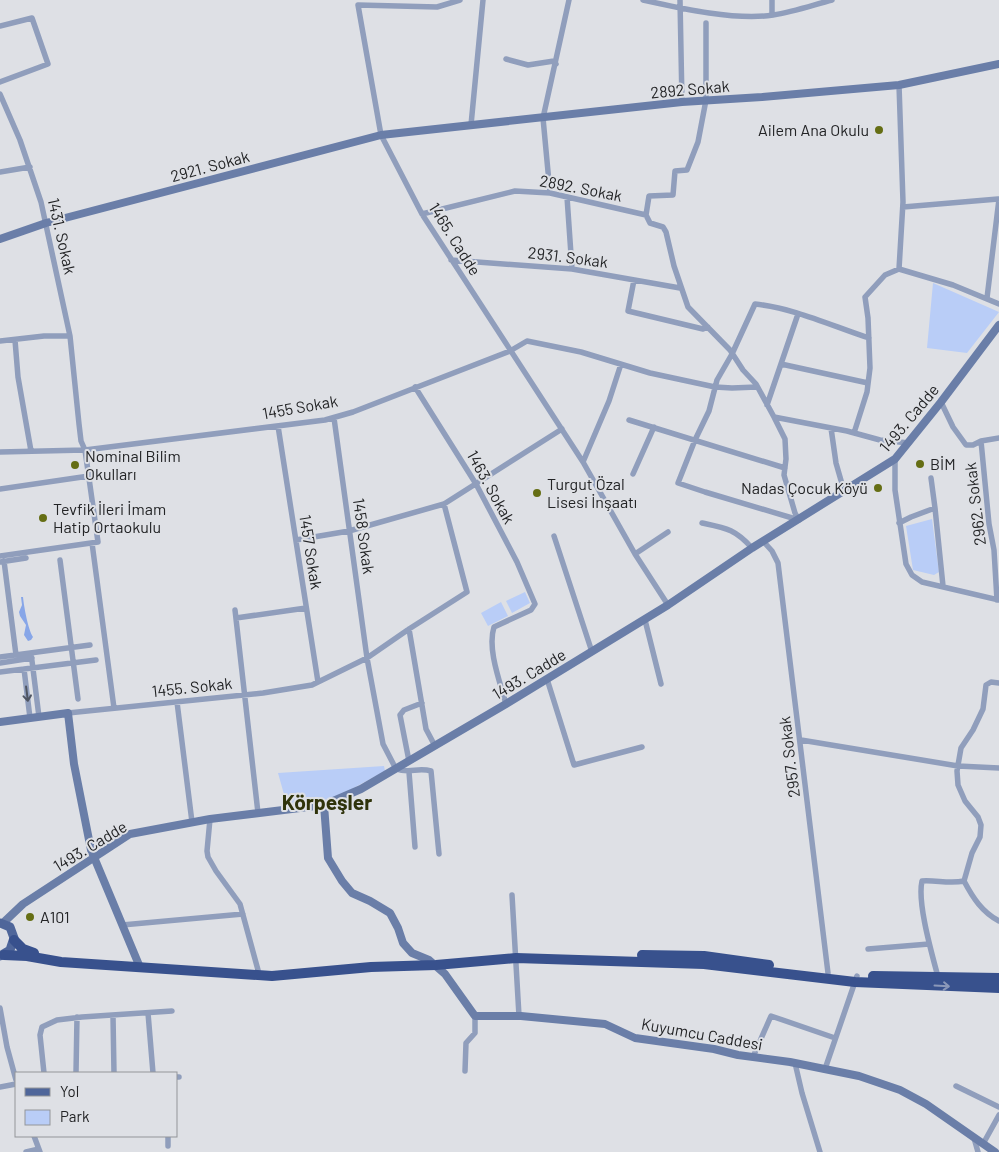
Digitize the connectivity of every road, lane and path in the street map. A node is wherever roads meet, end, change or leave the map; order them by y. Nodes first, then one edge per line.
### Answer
1 (460, 0) edge
2 (483, 0) edge
3 (568, 0) edge
4 (643, 0) edge
5 (680, 0) edge
6 (772, 0) edge
7 (832, 0) edge
8 (358, 2) edge
9 (680, 8) junction
10 (772, 15) junction
11 (706, 24) dead end
12 (0, 26) edge
13 (506, 59) dead end
14 (556, 64) junction
15 (999, 64) edge
16 (0, 82) edge
17 (899, 85) junction
18 (0, 94) edge
19 (706, 100) junction
20 (682, 102) junction
21 (543, 118) junction
22 (470, 125) junction
23 (381, 135) junction
24 (30, 167) junction
25 (0, 172) edge
26 (550, 193) junction
27 (567, 197) junction
28 (998, 199) edge
29 (903, 207) junction
30 (422, 214) junction
31 (646, 215) junction
32 (46, 223) junction
33 (0, 239) edge
34 (451, 260) junction
35 (900, 268) junction
36 (572, 269) junction
37 (634, 280) junction
38 (680, 288) junction
39 (986, 298) junction
40 (999, 304) edge
41 (798, 314) junction
42 (999, 325) edge
43 (708, 328) junction
44 (70, 336) junction
45 (869, 338) junction
46 (15, 340) junction
47 (0, 342) edge
48 (510, 351) junction
49 (732, 354) junction
50 (621, 364) junction
51 (781, 364) junction
52 (868, 383) junction
53 (415, 387) junction
54 (715, 387) junction
55 (757, 387) junction
56 (941, 402) junction
57 (768, 405) junction
58 (774, 417) junction
59 (334, 418) junction
60 (629, 420) dead end
61 (278, 426) junction
62 (654, 427) junction
63 (831, 428) junction
64 (562, 430) junction
65 (854, 433) junction
66 (999, 438) edge
67 (695, 440) junction
68 (981, 441) junction
69 (909, 443) junction
70 (85, 450) junction
71 (32, 451) junction
72 (0, 452) edge
73 (894, 459) junction
74 (583, 462) junction
75 (785, 468) junction
76 (633, 474) dead end
77 (89, 476) junction
78 (931, 478) dead end
79 (476, 484) junction
80 (0, 489) edge
81 (844, 491) junction
82 (444, 504) junction
83 (935, 508) junction
84 (799, 520) junction
85 (702, 523) dead end
86 (899, 524) junction
87 (349, 531) junction
88 (668, 532) dead end
89 (554, 536) dead end
90 (296, 540) junction
91 (764, 541) junction
92 (95, 542) junction
93 (752, 548) junction
94 (635, 554) junction
95 (26, 558) dead end
96 (1, 560) edge
97 (60, 560) dead end
98 (943, 586) junction
99 (998, 600) edge
100 (668, 605) junction
101 (306, 608) junction
102 (235, 610) dead end
103 (236, 618) junction
104 (645, 620) junction
105 (409, 629) junction
106 (90, 645) dead end
107 (71, 648) junction
108 (592, 652) junction
109 (16, 655) junction
110 (32, 656) junction
111 (0, 657) edge
112 (367, 658) junction
113 (96, 660) dead end
114 (0, 663) edge
115 (73, 663) junction
116 (33, 668) junction
117 (24, 669) junction
118 (0, 672) edge
119 (547, 679) junction
120 (318, 682) junction
121 (661, 684) dead end
122 (999, 684) edge
123 (245, 695) junction
124 (78, 699) dead end
125 (177, 702) junction
126 (422, 703) junction
127 (506, 704) junction
128 (114, 708) junction
129 (68, 713) junction
130 (39, 717) junction
131 (30, 718) junction
132 (0, 722) edge
133 (800, 740) junction
134 (434, 746) junction
135 (642, 747) dead end
136 (409, 761) junction
137 (958, 766) junction
138 (999, 768) edge
139 (396, 769) junction
140 (409, 772) junction
141 (324, 805) junction
142 (258, 813) junction
143 (210, 819) junction
144 (192, 822) junction
145 (415, 847) dead end
146 (438, 854) dead end
147 (94, 858) junction
148 (964, 882) junction
149 (512, 895) dead end
150 (243, 914) junction
151 (999, 921) edge
152 (2, 923) edge
153 (122, 925) junction
154 (14, 940) junction
155 (929, 944) junction
156 (868, 949) dead end
157 (2, 955) edge
158 (516, 956) junction
159 (432, 962) junction
160 (139, 965) junction
161 (258, 970) junction
162 (828, 973) junction
163 (938, 977) junction
164 (999, 978) edge
165 (856, 979) junction
166 (999, 988) edge
167 (0, 1008) edge
168 (172, 1012) dead end
169 (148, 1013) junction
170 (113, 1016) junction
171 (475, 1016) junction
172 (519, 1016) junction
173 (77, 1017) junction
174 (1, 1023) edge
175 (836, 1038) junction
176 (753, 1058) junction
177 (795, 1063) junction
178 (825, 1069) junction
179 (44, 1072) edge
180 (76, 1072) edge
181 (114, 1072) edge
182 (153, 1072) edge
183 (465, 1072) dead end
184 (15, 1078) edge
185 (15, 1082) edge
186 (956, 1086) dead end
187 (0, 1087) edge
188 (999, 1107) edge
189 (999, 1115) edge
190 (996, 1127) edge
191 (34, 1137) edge
192 (168, 1137) edge
193 (974, 1138) junction
194 (983, 1144) junction
195 (168, 1146) dead end
196 (40, 1151) edge
197 (26, 1152) edge
198 (820, 1152) edge
199 (978, 1152) edge
200 (995, 1152) edge

1 - 8 street, 1465. Cadde
2 - 22 street
3 - 14 street
4 - 9 street
5 - 9 street
6 - 10 street
7 - 10 street
8 - 23 street, 1465. Cadde
9 - 10 street
9 - 20 street
11 - 19 street
12 - 16 street
13 - 14 street
14 - 21 street
15 - 17 street, 2892 Sokak
17 - 19 street, 2892 Sokak
17 - 29 street
18 - 24 street, 1431. Sokak
19 - 20 street, 2892 Sokak
19 - 31 street
20 - 21 street, 2892 Sokak
21 - 22 street, 2892 Sokak
21 - 26 street
22 - 23 street, 2892 Sokak
23 - 30 street, 1465. Cadde
23 - 32 street, 2921. Sokak
24 - 25 street
24 - 32 street, 1431. Sokak
26 - 27 street, 2892. Sokak
26 - 30 street, 2892. Sokak
27 - 31 street, 2892. Sokak
27 - 36 street
28 - 29 street
28 - 39 street
29 - 35 street
30 - 34 street, 1465. Cadde
31 - 38 street
32 - 33 street, 2921. Sokak
32 - 44 street, 1431. Sokak
34 - 36 street, 2931. Sokak
34 - 48 street, 1465. Cadde
35 - 39 street
35 - 45 street
36 - 37 street, 2931. Sokak
37 - 38 street, 2931. Sokak
37 - 43 street
38 - 43 street
39 - 40 street
41 - 45 street
41 - 49 street
41 - 51 street
42 - 56 street, 1493. Cadde
43 - 49 street
44 - 46 street
44 - 70 street, 1431. Sokak
45 - 52 street
46 - 47 street
46 - 71 street
48 - 50 street, 1455 Sokak
48 - 53 street, 1455 Sokak
48 - 64 street, 1465. Cadde
49 - 54 street
49 - 55 street
50 - 54 street, 1455 Sokak
50 - 74 street
51 - 52 street
51 - 57 street
52 - 65 street
53 - 59 street, 1455 Sokak
53 - 79 street, 1463. Sokak
54 - 55 street, 1455 Sokak
54 - 67 street
55 - 57 street
56 - 68 street, 2962. Sokak
56 - 69 street, 1493. Cadde
57 - 58 street
58 - 63 street
58 - 75 street
59 - 61 street, 1455 Sokak
59 - 87 street, 1458 Sokak
60 - 62 street
61 - 70 street, 1455 Sokak
61 - 90 street, 1457 Sokak
62 - 67 street
62 - 76 street
63 - 65 street
63 - 81 street
64 - 74 street, 1465. Cadde
64 - 79 street
65 - 69 street
66 - 68 street
67 - 75 street
67 - 84 street
68 - 99 street, 2962. Sokak
69 - 73 street, 1493. Cadde
70 - 71 street, 1455 Sokak
70 - 77 street, 1431. Sokak
71 - 72 street
73 - 81 street, 1493. Cadde
73 - 86 street
74 - 94 street, 1465. Cadde
75 - 84 street
77 - 80 street
77 - 92 street, 1431. Sokak
78 - 83 street
79 - 82 street
79 - 127 street, 1463. Sokak
81 - 84 street, 1493. Cadde
82 - 87 street
82 - 105 street, 1455. Sokak
83 - 86 street
83 - 98 street
84 - 91 street, 1493. Cadde
85 - 93 street
86 - 98 street
87 - 90 street
87 - 112 street, 1458 Sokak
88 - 94 street
89 - 108 street
90 - 101 street, 1457 Sokak
91 - 93 street, 1493. Cadde
91 - 133 street, 2957. Sokak
92 - 96 street
92 - 128 street, 1431. Sokak
93 - 100 street, 1493. Cadde
94 - 100 street, 1465. Cadde
95 - 96 street
96 - 109 street
97 - 107 street
98 - 99 street
100 - 104 street, 1493. Cadde
101 - 103 street
101 - 120 street, 1457 Sokak
102 - 103 street
103 - 123 street
104 - 108 street, 1493. Cadde
104 - 121 street
105 - 112 street, 1455. Sokak
105 - 126 street
106 - 107 street
107 - 110 street
107 - 115 street
108 - 119 street, 1493. Cadde
109 - 110 street
109 - 111 street
110 - 114 street
110 - 116 street
112 - 120 street, 1455. Sokak
112 - 139 street, 1458 Sokak
113 - 115 street
115 - 116 street
115 - 124 street
116 - 117 street
116 - 130 street
117 - 118 street
117 -> 131 street
119 - 127 street, 1493. Cadde
119 - 135 street
120 - 123 street, 1455. Sokak
122 - 137 street
123 - 125 street, 1455. Sokak
123 - 142 street
125 - 128 street, 1455. Sokak
125 - 144 street
126 - 134 street
126 - 136 street
127 - 134 street, 1493. Cadde
128 - 129 street, 1455. Sokak
129 - 130 street
129 - 147 street
130 - 131 street
131 - 132 street
133 - 137 street
133 - 162 street, 2957. Sokak
134 - 136 street, 1493. Cadde
136 - 139 street, 1493. Cadde
137 - 138 street
137 - 148 street
139 - 140 street
139 - 141 street, 1493. Cadde
140 - 145 street
140 - 146 street
141 - 142 street, 1493. Cadde
141 - 159 street
142 - 143 street, 1493. Cadde
143 - 144 street, 1493. Cadde
143 - 150 street
144 - 147 street, 1493. Cadde
147 - 152 street, 1493. Cadde
147 - 153 street
148 - 151 street
148 - 155 street
149 - 158 street
150 - 153 street
150 - 161 street
152 - 154 main road
153 - 160 street
154 - 157 main road
154 - 160 highway
155 - 156 street
155 - 163 street
157 - 159 highway
158 - 159 highway
158 - 162 highway
158 - 165 highway
158 - 172 street
159 - 161 highway
159 - 171 street
160 - 161 highway
162 - 165 highway
163 - 164 highway
163 - 165 highway
165 -> 166 highway
165 - 175 street
167 - 174 street
168 - 169 street
169 - 170 street
169 - 182 street
170 - 173 street
170 - 181 street
171 - 172 street, Kuyumcu Caddesi
171 - 183 street
172 - 176 street, Kuyumcu Caddesi
173 - 179 street
173 - 180 street
174 - 184 street
175 - 176 street
175 - 178 street
176 - 177 street, Kuyumcu Caddesi
177 - 178 street, Kuyumcu Caddesi
177 - 198 street
178 - 193 street, Kuyumcu Caddesi
185 - 187 street
186 - 188 street
189 - 190 street
190 - 194 street
191 - 196 street
192 - 195 street
193 - 194 street, Kuyumcu Caddesi
193 - 199 street
194 - 200 street, Kuyumcu Caddesi
196 - 197 street

